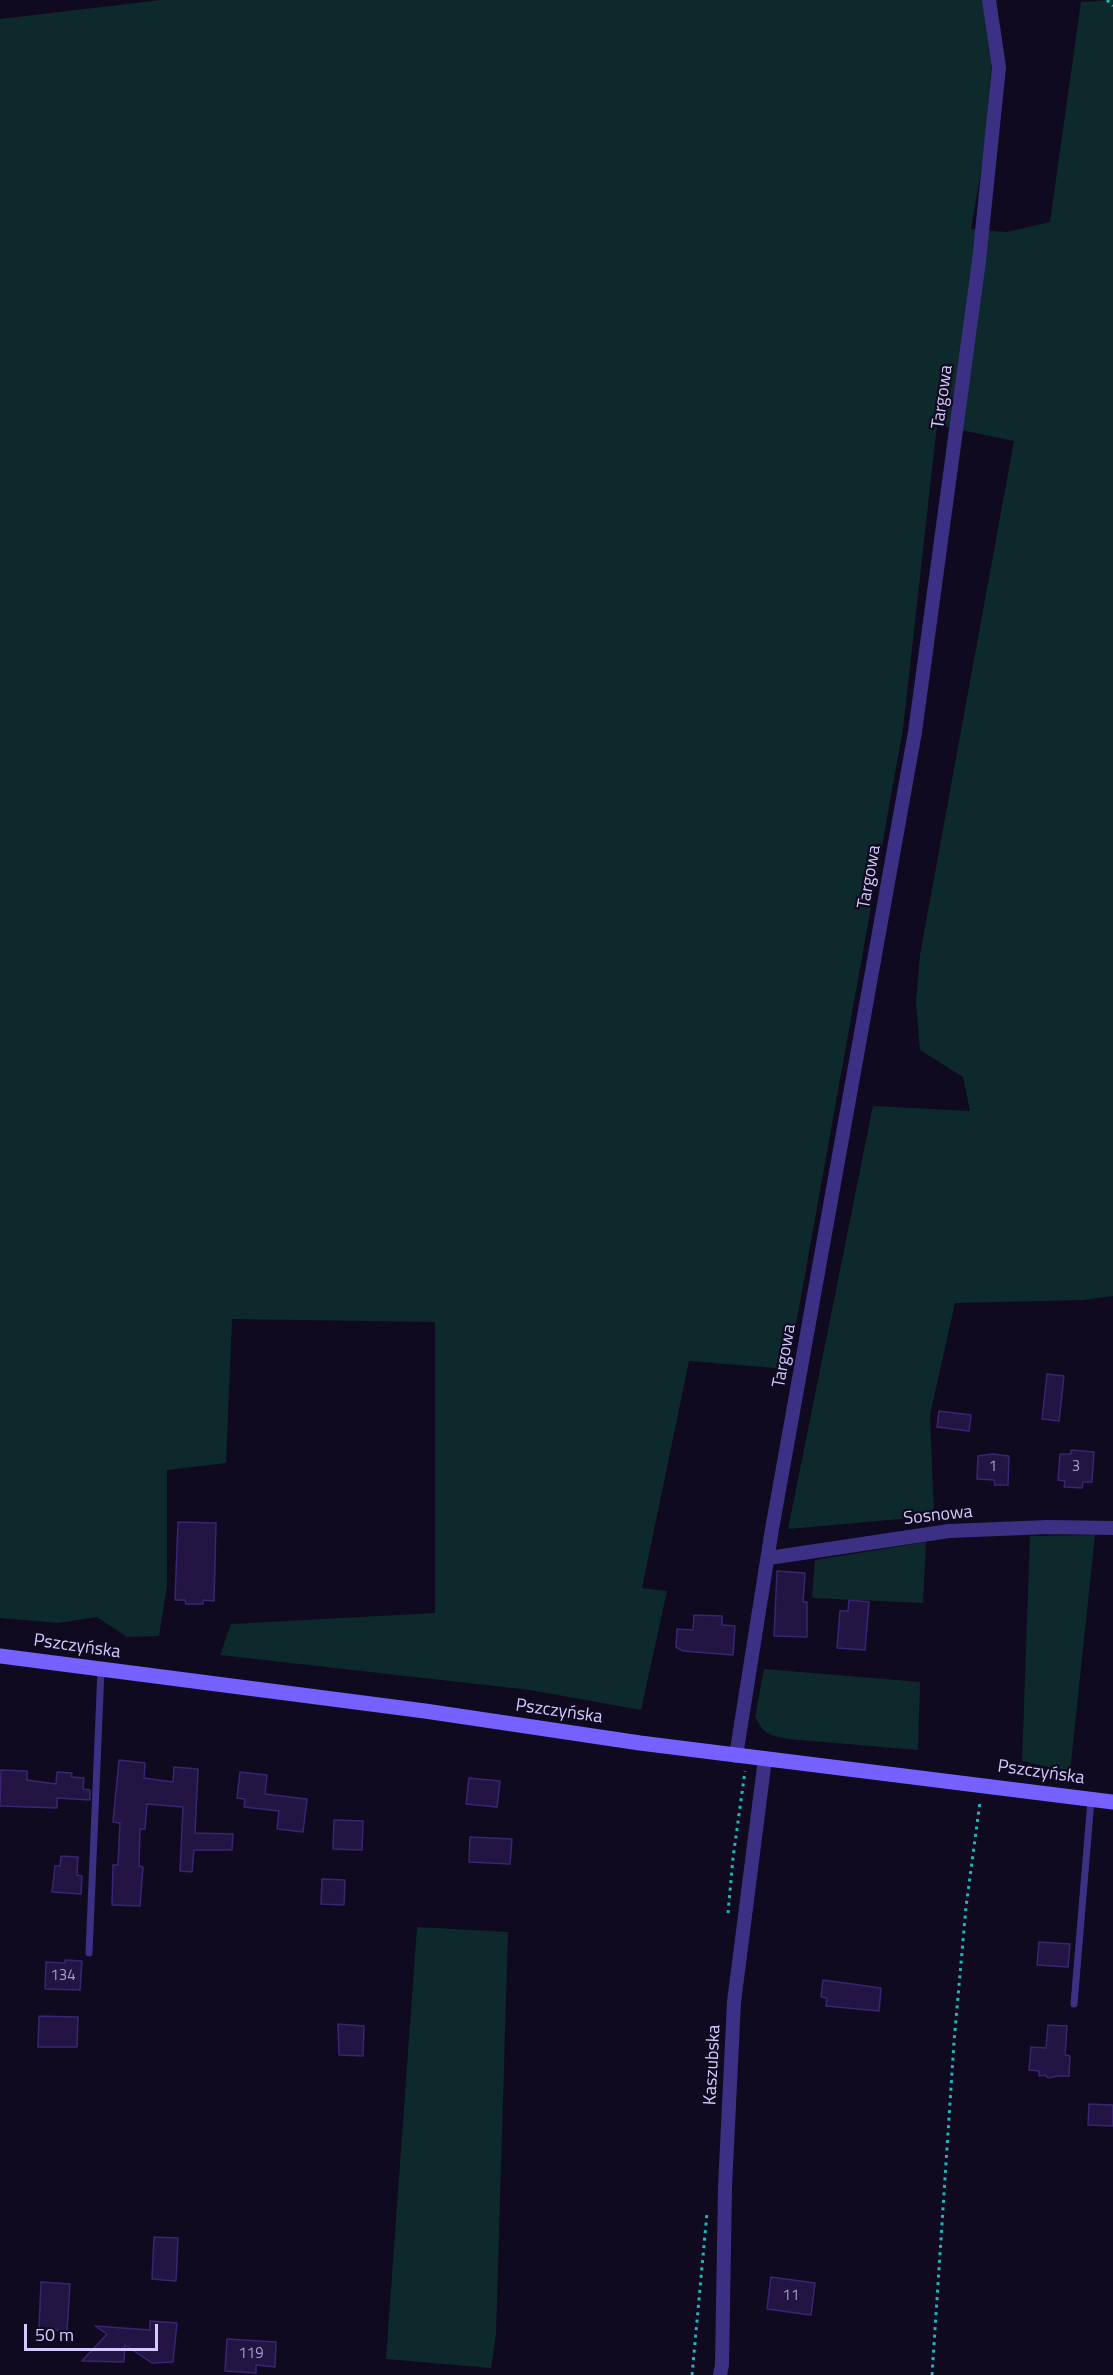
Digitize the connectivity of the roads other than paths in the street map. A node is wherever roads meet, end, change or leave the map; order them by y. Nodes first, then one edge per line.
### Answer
1 (989, 0) edge
2 (1113, 1528) edge
3 (769, 1558) junction
4 (0, 1656) edge
5 (101, 1670) junction
6 (736, 1756) junction
7 (765, 1759) junction
8 (1091, 1800) junction
9 (1113, 1802) edge
10 (90, 1953) dead end
11 (1074, 2004) dead end
12 (720, 2375) edge

1 - 3 street, Targowa
2 - 3 street, Sosnowa
3 - 6 street, Targowa
4 - 5 main road, Pszczyńska
5 - 6 main road, Pszczyńska
5 - 10 lane
6 - 7 main road, Pszczyńska
7 - 8 main road, Pszczyńska
7 - 12 street, Kaszubska
8 - 9 main road, Pszczyńska
8 - 11 lane

